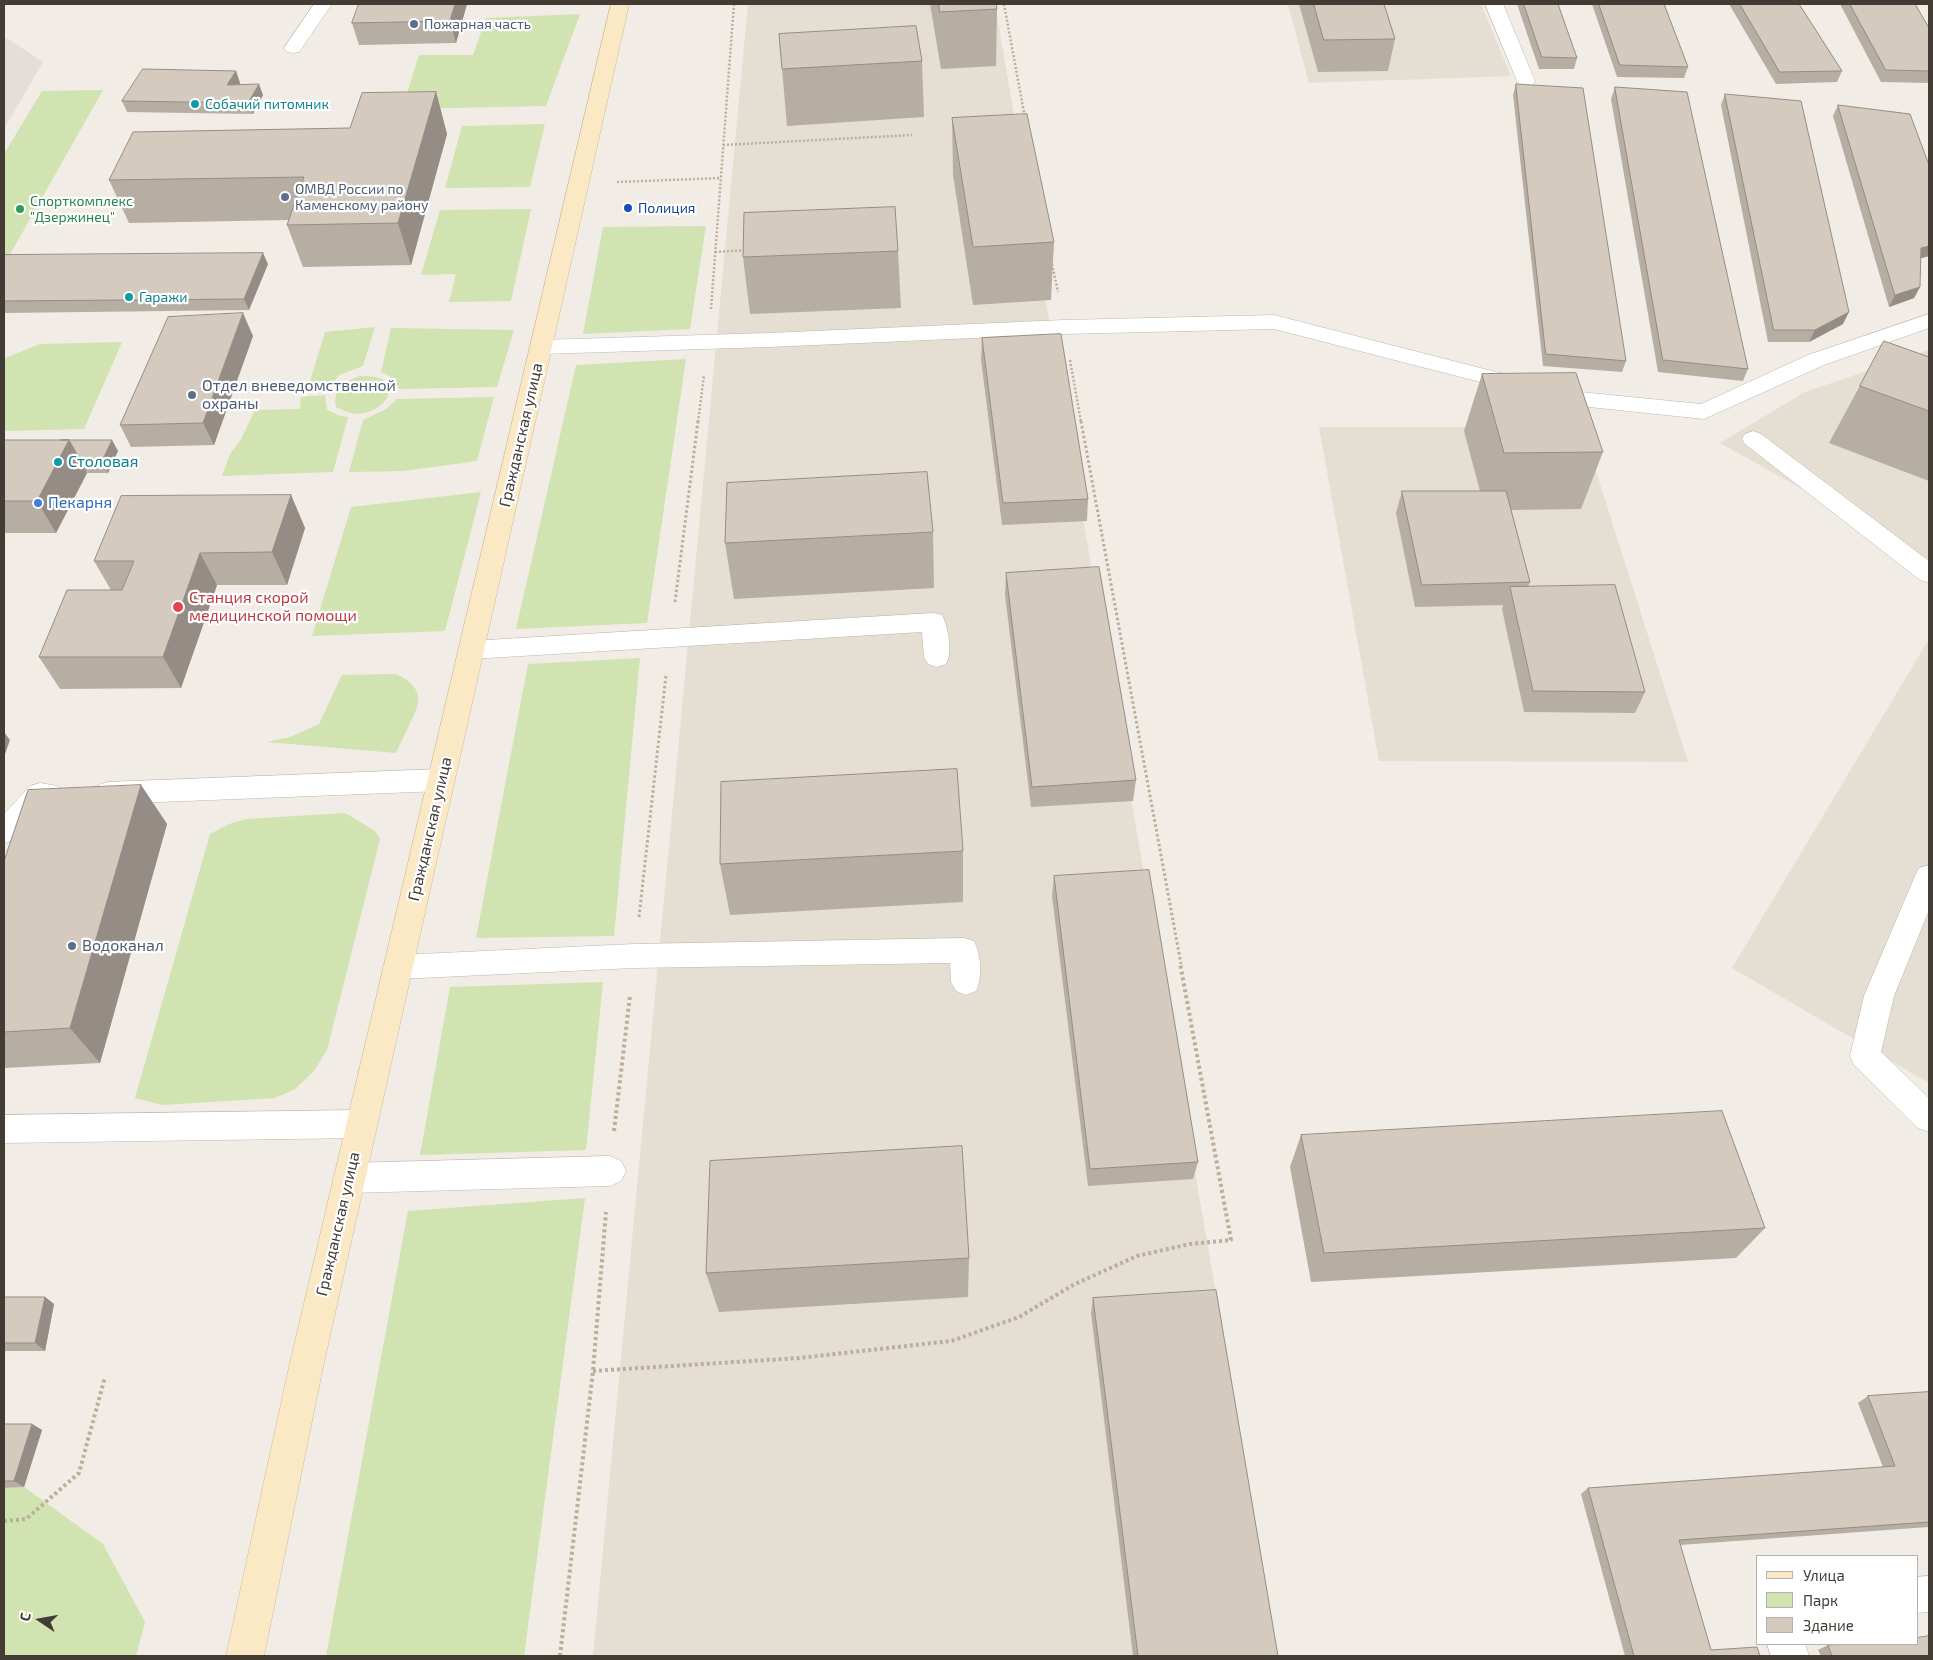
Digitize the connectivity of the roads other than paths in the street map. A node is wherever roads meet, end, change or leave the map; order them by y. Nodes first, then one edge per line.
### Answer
1 (323, 4) edge
2 (620, 4) edge
3 (1494, 4) edge
4 (294, 48) dead end
5 (1526, 82) dead end
6 (1929, 321) edge
7 (541, 347) junction
8 (1753, 439) dead end
9 (1929, 574) edge
10 (471, 650) junction
11 (937, 657) dead end
12 (441, 780) junction
13 (4, 832) edge
14 (1929, 876) edge
15 (398, 967) junction
16 (966, 982) dead end
17 (1929, 1118) edge
18 (361, 1124) junction
19 (4, 1129) edge
20 (610, 1171) road end
21 (349, 1178) junction
22 (245, 1656) edge

1 - 4 street
2 - 7 main road, Гражданская улица
3 - 5 street
6 - 7 street
7 - 10 main road, Гражданская улица
8 - 9 street
10 - 11 street
10 - 12 main road, Гражданская улица
12 - 13 street
12 - 15 main road, Гражданская улица
14 - 17 street
15 - 16 street
15 - 18 main road, Гражданская улица
18 - 19 street
18 - 21 main road, Гражданская улица
20 - 21 street
21 - 22 main road, Гражданская улица

